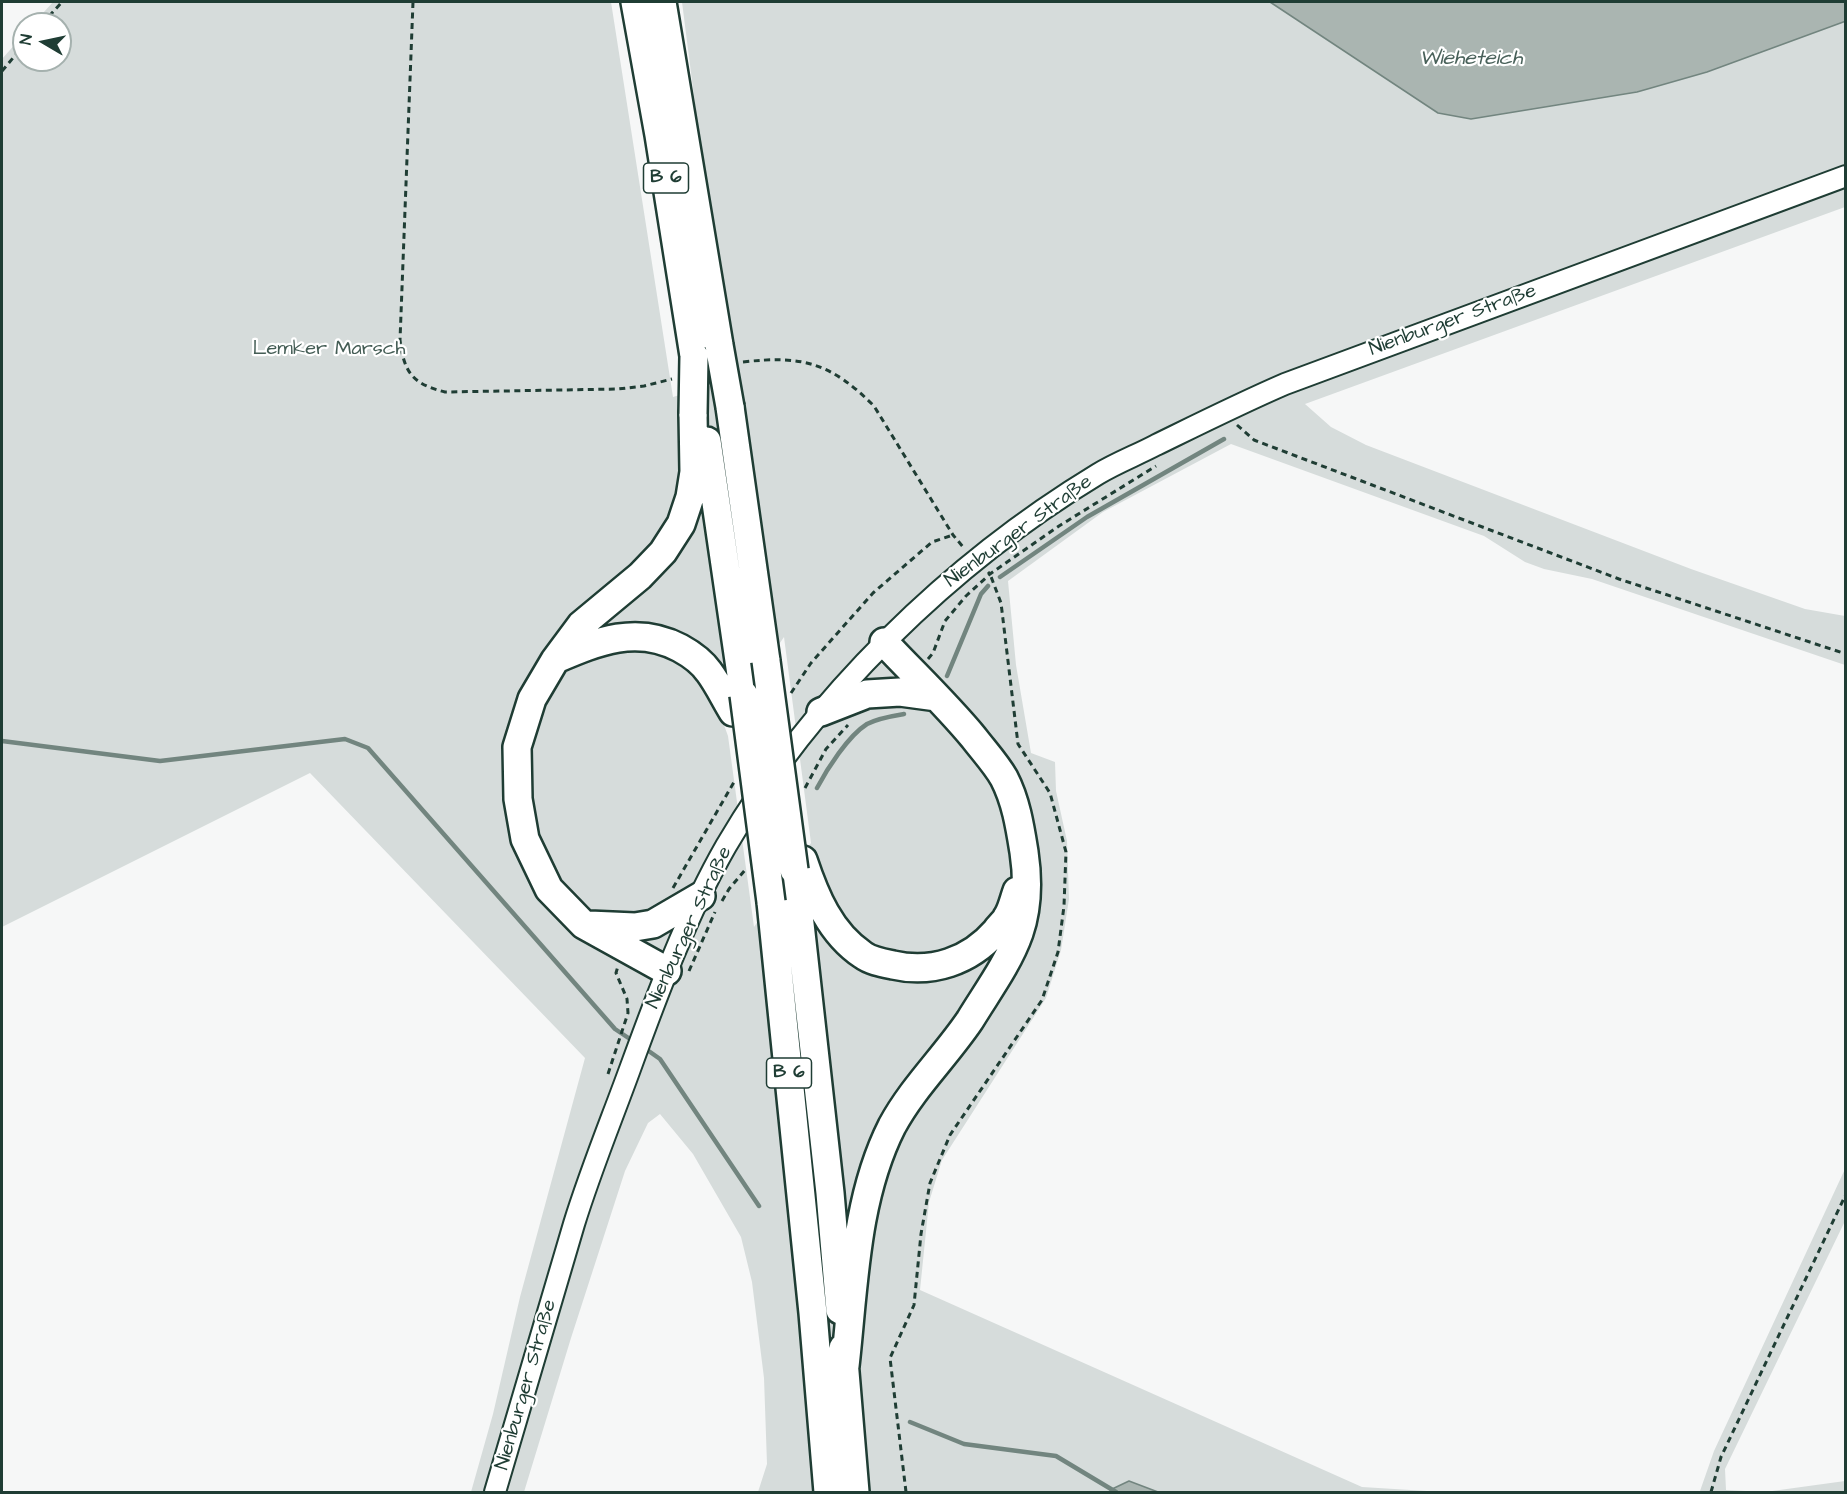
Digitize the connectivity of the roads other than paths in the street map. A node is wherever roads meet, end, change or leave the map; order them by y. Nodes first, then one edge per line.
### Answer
1 (635, 2) edge
2 (662, 2) edge
3 (1845, 176) edge
4 (698, 414) junction
5 (884, 642) junction
6 (555, 660) junction
7 (937, 697) junction
8 (738, 704) junction
9 (821, 712) junction
10 (798, 863) junction
11 (1026, 864) junction
12 (712, 903) junction
13 (584, 925) junction
14 (677, 974) junction
15 (845, 1366) junction
16 (495, 1492) edge
17 (828, 1492) edge
18 (855, 1492) edge

1 - 4 highway, B 6, bridge
2 - 10 highway, B 6, bridge
3 - 5 street, Nienburger Straße
4 - 6 highway
4 - 8 highway, B 6
5 - 7 highway
5 - 9 street, Nienburger Straße
6 - 8 highway
6 - 13 highway
7 - 9 highway
7 - 11 highway
8 - 17 highway, B 6, bridge
9 - 12 street, Nienburger Straße
10 - 11 highway
10 - 15 highway, B 6
11 - 15 highway
12 - 13 highway
12 - 14 street, Nienburger Straße
13 - 14 highway
14 - 16 street, Nienburger Straße
15 - 18 highway, B 6

